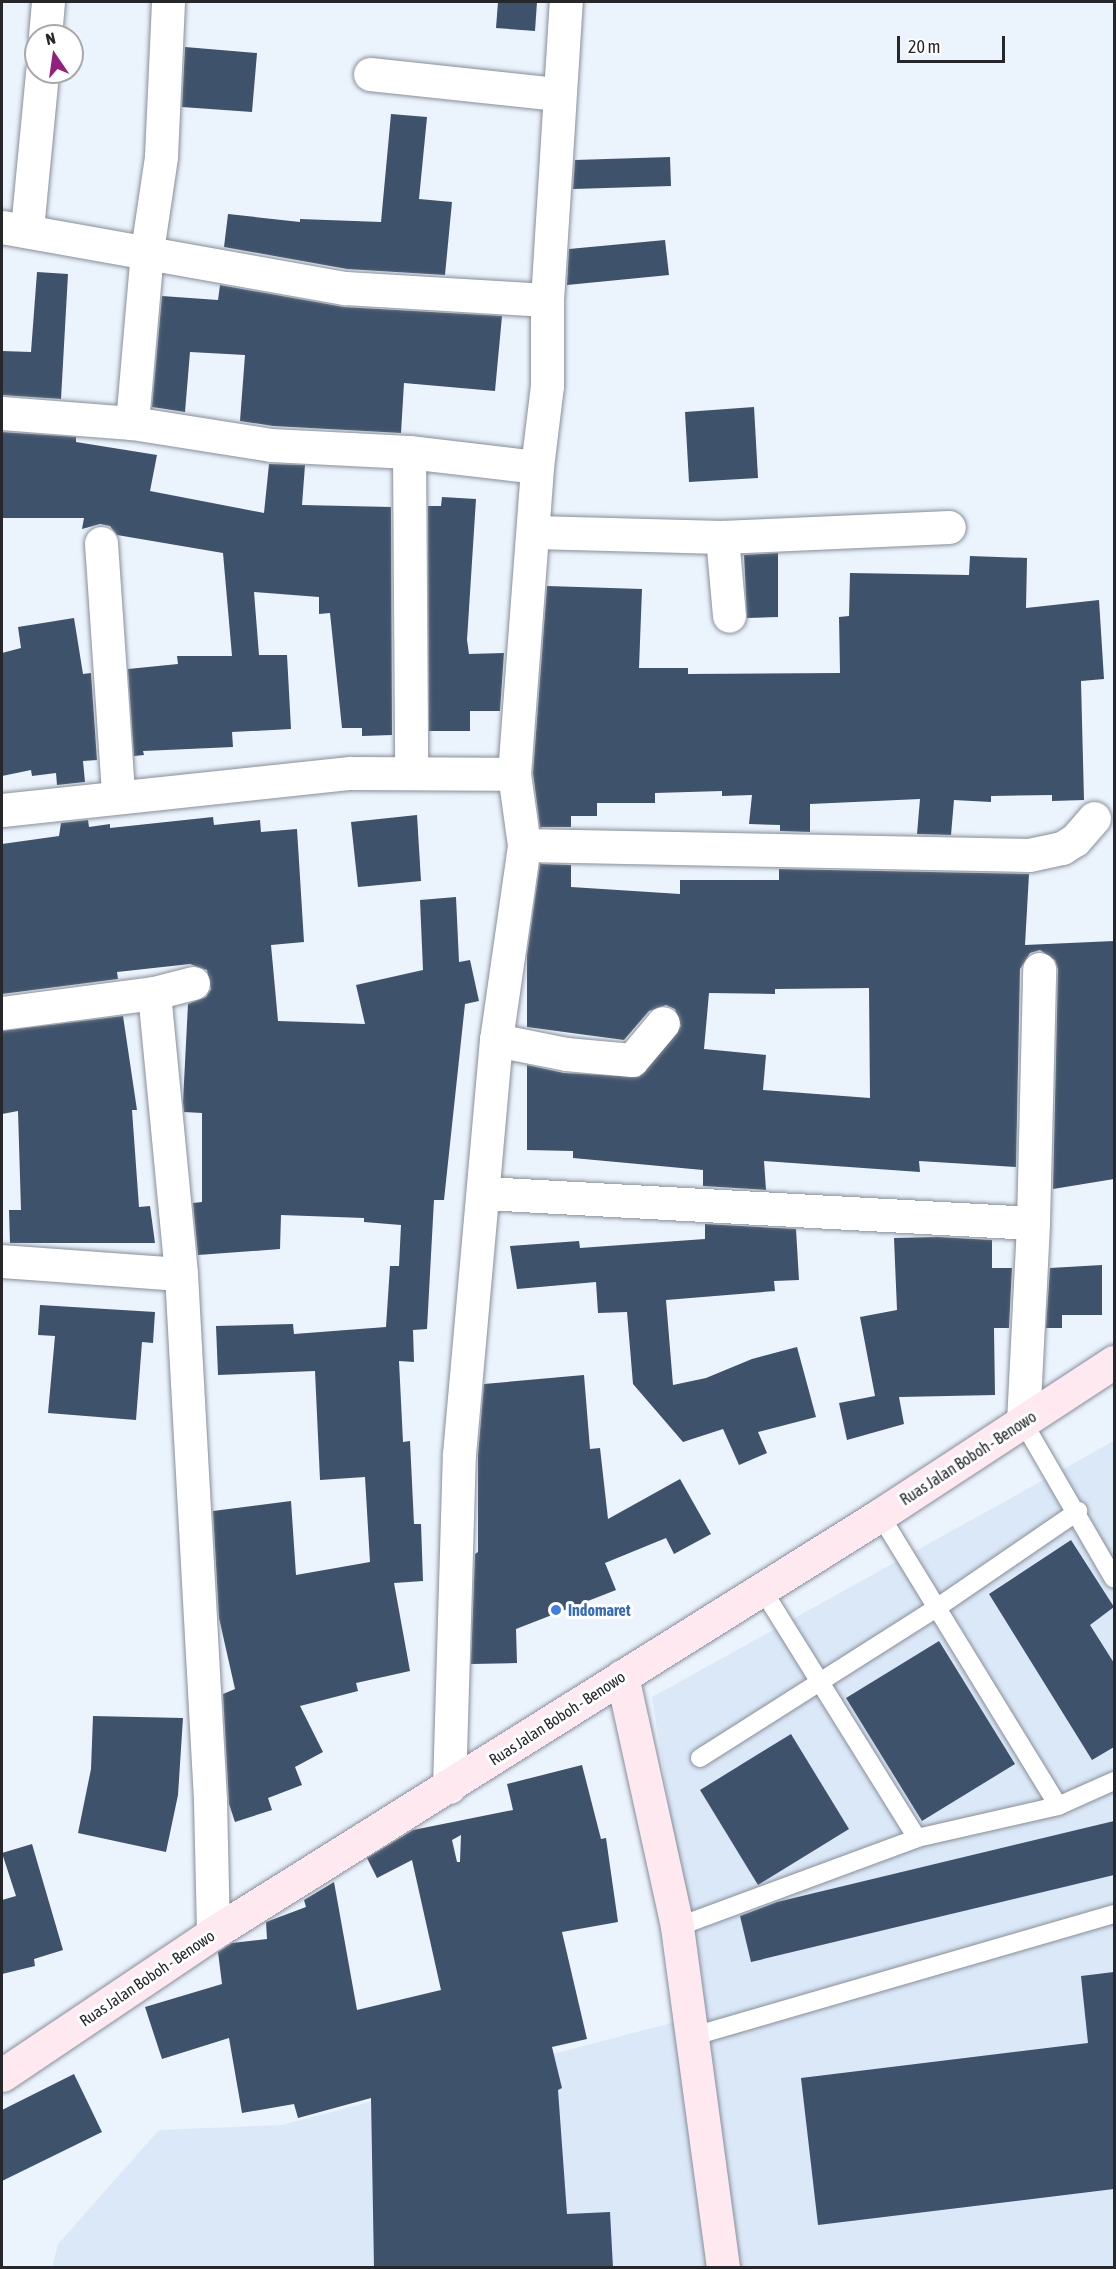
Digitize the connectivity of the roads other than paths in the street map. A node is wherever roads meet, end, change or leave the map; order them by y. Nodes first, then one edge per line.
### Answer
1 (48, 2) edge
2 (168, 2) edge
3 (566, 2) edge
4 (46, 24) edge
5 (370, 74) dead end
6 (40, 84) edge
7 (558, 94) junction
8 (14, 228) edge
9 (147, 251) junction
10 (547, 300) junction
11 (2, 413) edge
12 (132, 423) junction
13 (409, 452) junction
14 (537, 467) junction
15 (950, 527) dead end
16 (534, 532) junction
17 (722, 537) junction
18 (101, 543) dead end
19 (729, 616) dead end
20 (411, 772) junction
21 (514, 774) junction
22 (118, 795) junction
23 (2, 810) edge
24 (1094, 818) dead end
25 (524, 845) junction
26 (1039, 969) dead end
27 (192, 983) dead end
28 (154, 993) junction
29 (2, 1013) edge
30 (663, 1023) dead end
31 (496, 1041) junction
32 (484, 1193) junction
33 (1033, 1223) junction
34 (2, 1261) edge
35 (181, 1274) junction
36 (1114, 1362) edge
37 (1023, 1422) junction
38 (1078, 1511) junction
39 (880, 1515) junction
40 (1114, 1579) edge
41 (762, 1589) junction
42 (938, 1607) junction
43 (622, 1676) junction
44 (821, 1682) junction
45 (700, 1758) dead end
46 (1114, 1781) edge
47 (449, 1787) junction
48 (1058, 1806) junction
49 (917, 1838) junction
50 (1114, 1914) edge
51 (677, 1927) junction
52 (213, 1933) junction
53 (694, 2036) junction
54 (2, 2075) edge
55 (723, 2268) edge

1 - 4 street
2 - 9 street
3 - 7 street
5 - 7 street
6 - 8 street
7 - 10 street
8 - 9 street
9 - 10 street
9 - 12 street
10 - 14 street
11 - 12 street
12 - 13 street
13 - 14 street
13 - 20 street
14 - 16 street
15 - 17 street
16 - 17 street
16 - 21 street
17 - 19 street
18 - 22 street
20 - 21 street
20 - 22 street
21 - 25 street
22 - 23 street
24 - 25 street
25 - 31 street
26 - 33 street
27 - 28 street
28 - 29 street
28 - 35 street
30 - 31 street
31 - 32 street
32 - 33 street
32 - 47 street
33 - 37 street
34 - 35 street
35 - 52 street
36 - 37 main road, Ruas Jalan Boboh - Benowo
37 - 38 lane
37 - 39 main road, Ruas Jalan Boboh - Benowo
38 - 40 lane
38 - 42 lane
39 - 41 main road, Ruas Jalan Boboh - Benowo
39 - 42 lane
41 - 43 main road, Ruas Jalan Boboh - Benowo
41 - 44 lane
42 - 44 lane
42 - 48 lane
43 - 47 main road, Ruas Jalan Boboh - Benowo
43 - 51 main road
44 - 45 lane
44 - 49 lane
46 - 48 lane
47 - 52 main road, Ruas Jalan Boboh - Benowo
48 - 49 lane
49 - 51 lane
50 - 53 lane
51 - 53 main road
52 - 54 main road, Ruas Jalan Boboh - Benowo
53 - 55 main road

